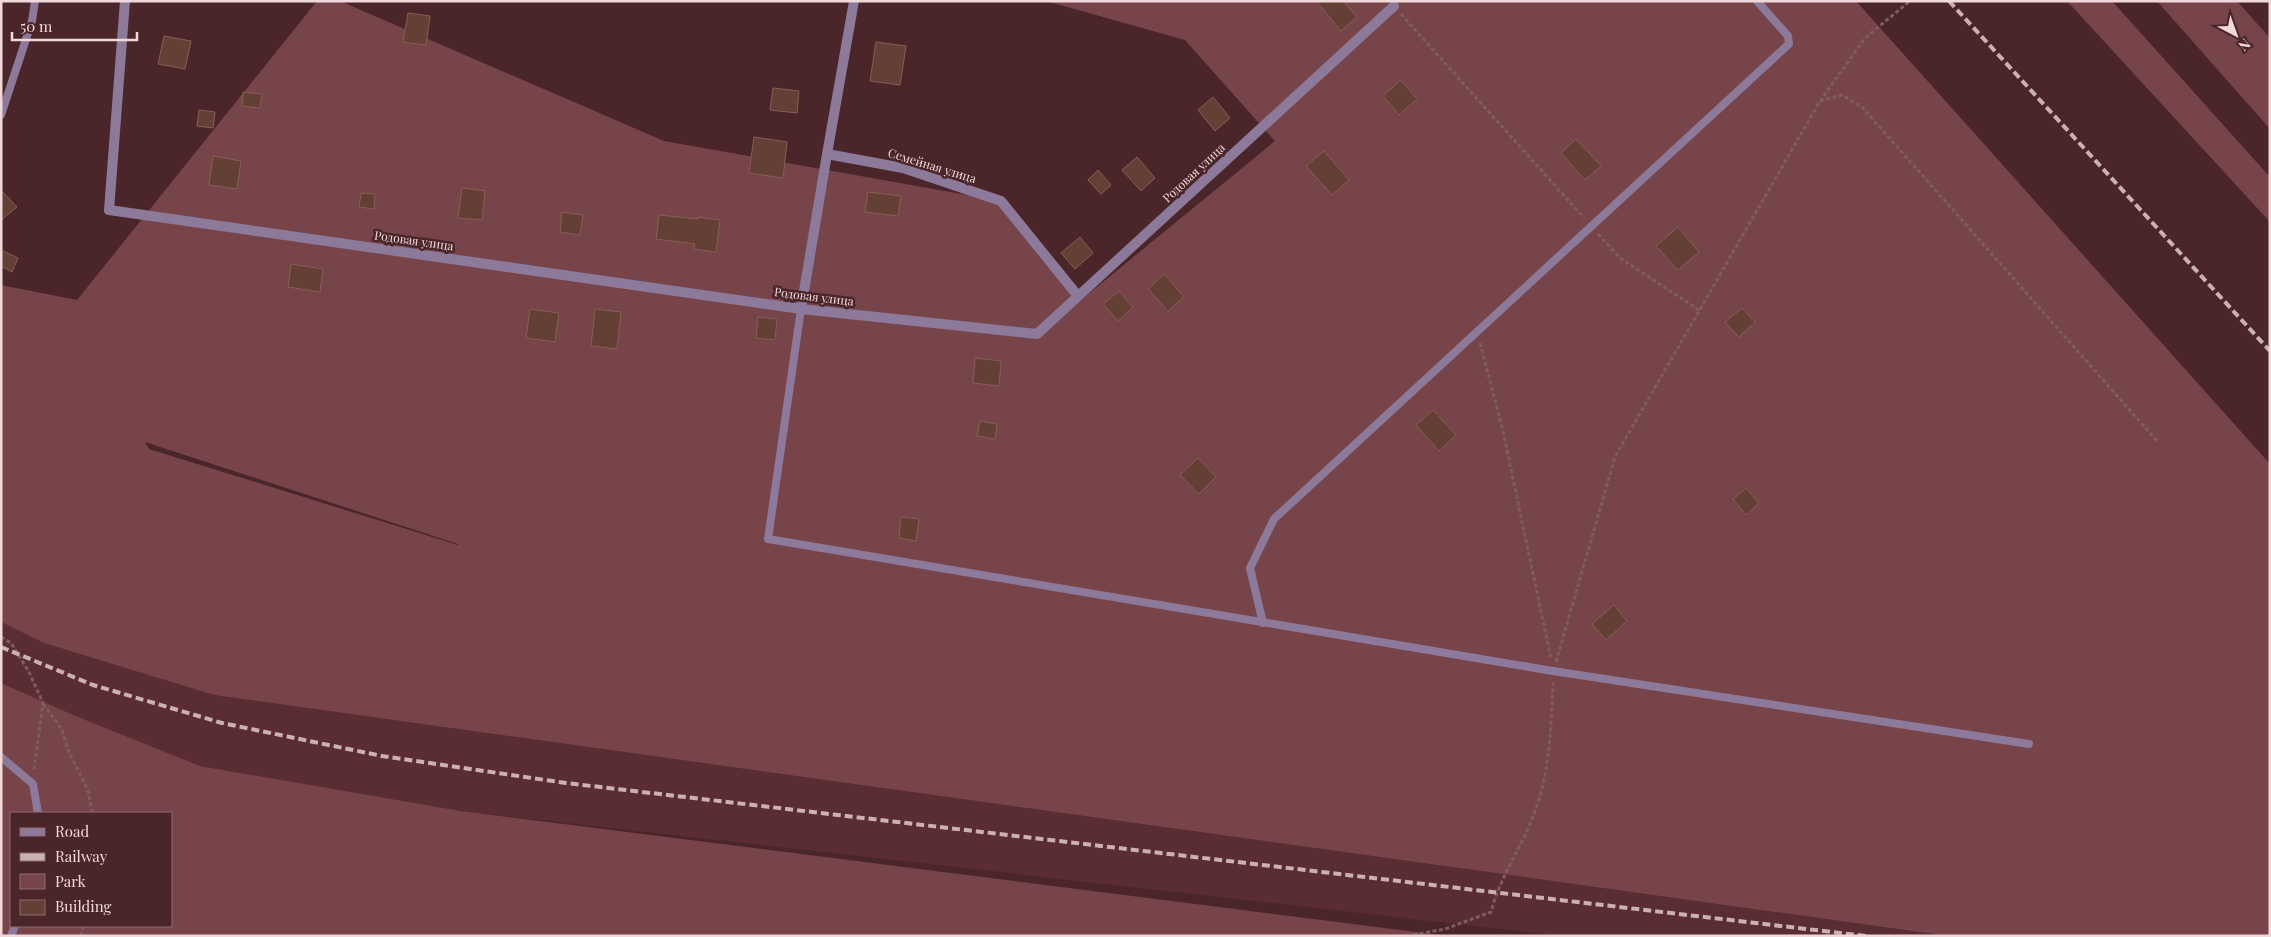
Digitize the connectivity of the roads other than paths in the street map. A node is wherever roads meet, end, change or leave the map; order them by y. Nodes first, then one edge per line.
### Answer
1 (35, 1) edge
2 (125, 1) edge
3 (854, 1) edge
4 (1757, 1) edge
5 (1397, 4) edge
6 (1, 115) edge
7 (827, 154) junction
8 (1078, 296) junction
9 (801, 309) junction
10 (1263, 623) junction
11 (2029, 744) dead end
12 (1, 757) edge
13 (38, 812) edge

1 - 6 lane
2 - 9 street, Родовая улица
3 - 7 street
4 - 10 lane
5 - 8 street, Родовая улица
7 - 8 street, Семейная улица
7 - 9 street
8 - 9 street, Родовая улица
9 - 10 lane
10 - 11 lane
12 - 13 lane

